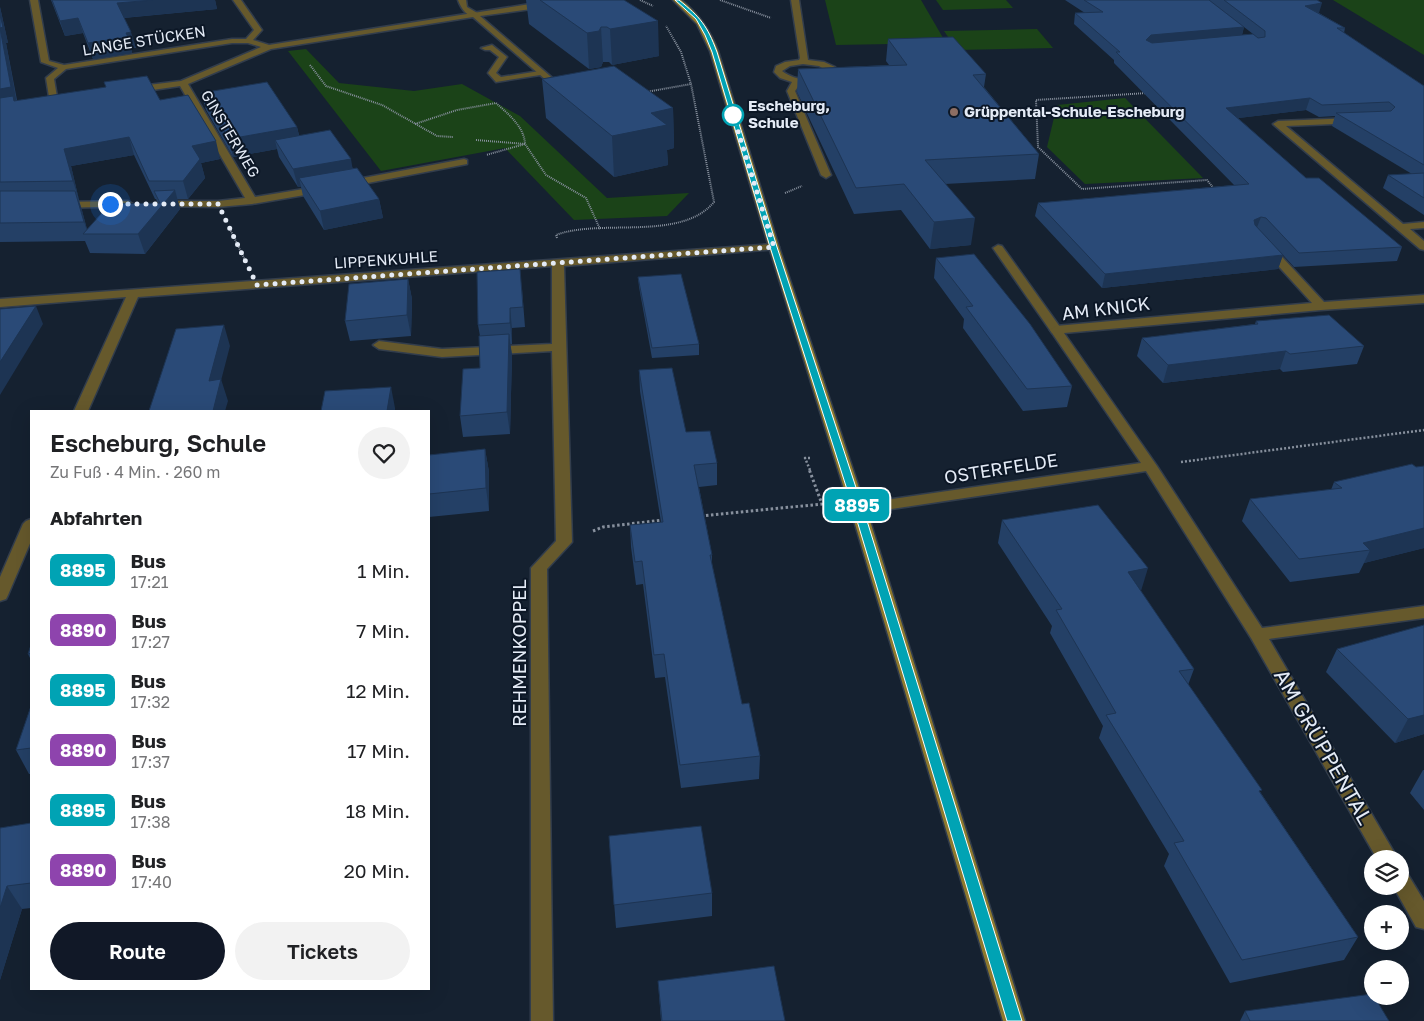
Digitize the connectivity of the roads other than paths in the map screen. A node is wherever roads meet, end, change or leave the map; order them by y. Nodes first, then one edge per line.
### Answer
1 (34, 0) edge
2 (236, 0) edge
3 (462, 0) edge
4 (582, 0) edge
5 (677, 0) edge
6 (795, 0) edge
7 (565, 1) edge
8 (697, 4) dead end
9 (476, 16) junction
10 (698, 18) junction
11 (248, 41) junction
12 (270, 46) junction
13 (485, 48) dead end
14 (803, 62) junction
15 (64, 67) junction
16 (540, 72) junction
17 (798, 80) junction
18 (182, 83) junction
19 (565, 90) edge
20 (127, 91) edge
21 (54, 103) edge
22 (1364, 120) edge
23 (464, 162) road end
24 (826, 176) road end
25 (252, 201) junction
26 (48, 205) edge
27 (1424, 226) edge
28 (1402, 227) junction
29 (1256, 235) edge
30 (774, 247) junction
31 (1424, 247) edge
32 (998, 248) dead end
33 (558, 264) junction
34 (133, 294) junction
35 (1424, 299) edge
36 (0, 303) edge
37 (1321, 306) junction
38 (1056, 330) junction
39 (379, 345) dead end
40 (559, 347) junction
41 (81, 410) edge
42 (1150, 466) junction
43 (858, 509) junction
44 (30, 526) edge
45 (0, 595) edge
46 (1424, 612) edge
47 (1258, 635) junction
48 (1383, 850) edge
49 (1409, 894) edge
50 (1424, 920) edge
51 (542, 1021) edge
52 (1014, 1021) edge

1 - 15 street
2 - 11 street
3 - 9 street
4 - 7 street, LANGE STÜCKEN
5 - 10 main road
6 - 14 street
7 - 9 street, LANGE STÜCKEN
8 - 10 main road
9 - 12 street, LANGE STÜCKEN
9 - 16 street
10 - 30 main road
11 - 12 street, LANGE STÜCKEN
11 - 15 street, LANGE STÜCKEN
12 - 18 street, LANGE STÜCKEN
13 - 16 street
14 - 17 street
14 - 17 street
15 - 21 street, LANGE STÜCKEN
16 - 19 street
17 - 24 street
18 - 20 street, LANGE STÜCKEN
18 - 25 street, GINSTERWEG
22 - 28 street
23 - 25 street
25 - 26 street
27 - 28 street
28 - 31 street
29 - 37 street
30 - 33 street, LIPPENKUHLE
30 - 43 main road
32 - 38 street
33 - 34 street, LIPPENKUHLE
33 - 40 street
34 - 36 street, LIPPENKUHLE
34 - 41 street
35 - 37 street, AM KNICK
37 - 38 street, AM KNICK
38 - 42 street, AM KNICK
39 - 40 street
40 - 51 street, REHMENKOPPEL
42 - 43 street, OSTERFELDE
42 - 47 street, AM GRÜPPENTAL
43 - 52 main road
44 - 45 street
46 - 47 street
47 - 48 street, AM GRÜPPENTAL
49 - 50 street

